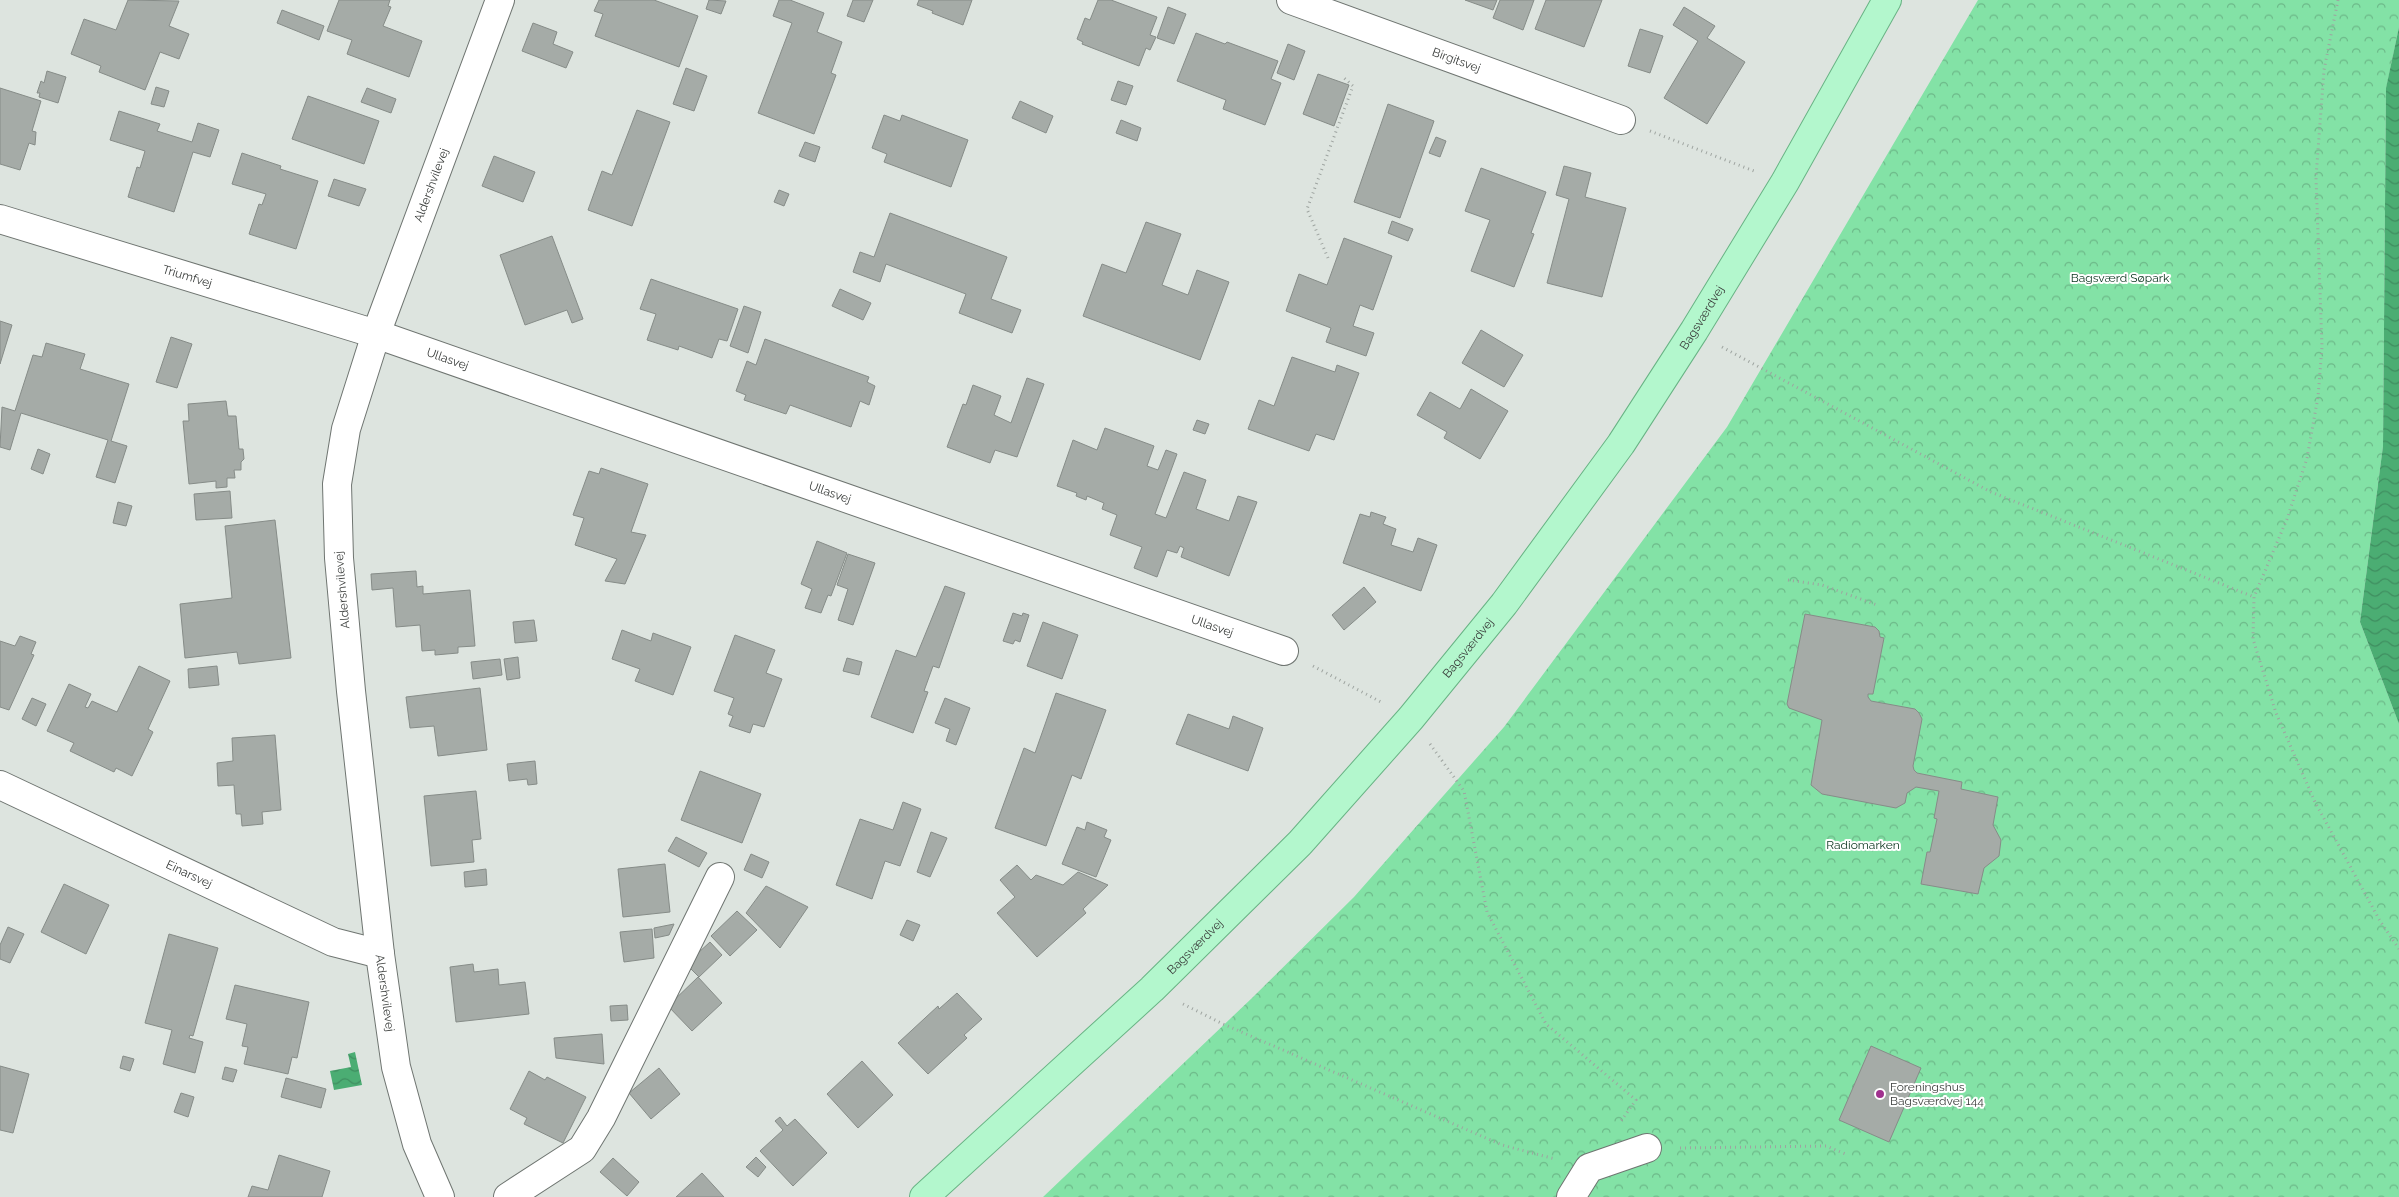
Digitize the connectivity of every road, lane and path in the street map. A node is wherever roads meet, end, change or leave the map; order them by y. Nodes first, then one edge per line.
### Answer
1 (500, 0) edge
2 (1291, 0) edge
3 (1887, 0) edge
4 (2338, 0) edge
5 (1343, 77) dead end
6 (1622, 120) joint
7 (1785, 182) junction
8 (0, 219) edge
9 (1328, 258) dead end
10 (1694, 332) junction
11 (376, 334) junction
12 (1788, 580) dead end
13 (2254, 598) junction
14 (1877, 605) dead end
15 (1284, 651) joint
16 (1411, 718) junction
17 (0, 785) edge
18 (720, 877) dead end
19 (2399, 950) edge
20 (380, 954) junction
21 (1152, 989) junction
22 (1620, 1123) dead end
23 (1647, 1148) joint
24 (1848, 1155) dead end
25 (1589, 1168) junction
26 (440, 1197) edge
27 (508, 1197) edge
28 (924, 1197) edge
29 (1571, 1197) edge

1 - 11 street, Aldershvilevej
2 - 6 street, Birgitsvej
3 - 7 main road, Bagsværdvej
4 - 13 path
5 - 9 path
6 - 7 path
7 - 10 main road, Bagsværdvej
8 - 11 street, Triumfvej
10 - 13 path
10 - 16 main road, Bagsværdvej
11 - 15 street, Ullasvej
11 - 20 street, Aldershvilevej
12 - 14 path
13 - 19 path
15 - 16 path
16 - 21 main road, Bagsværdvej
16 - 22 path
17 - 20 street, Einarsvej
18 - 27 street
20 - 26 street, Aldershvilevej
21 - 25 path
21 - 28 main road, Bagsværdvej
23 - 24 path
23 - 25 street
25 - 29 street

